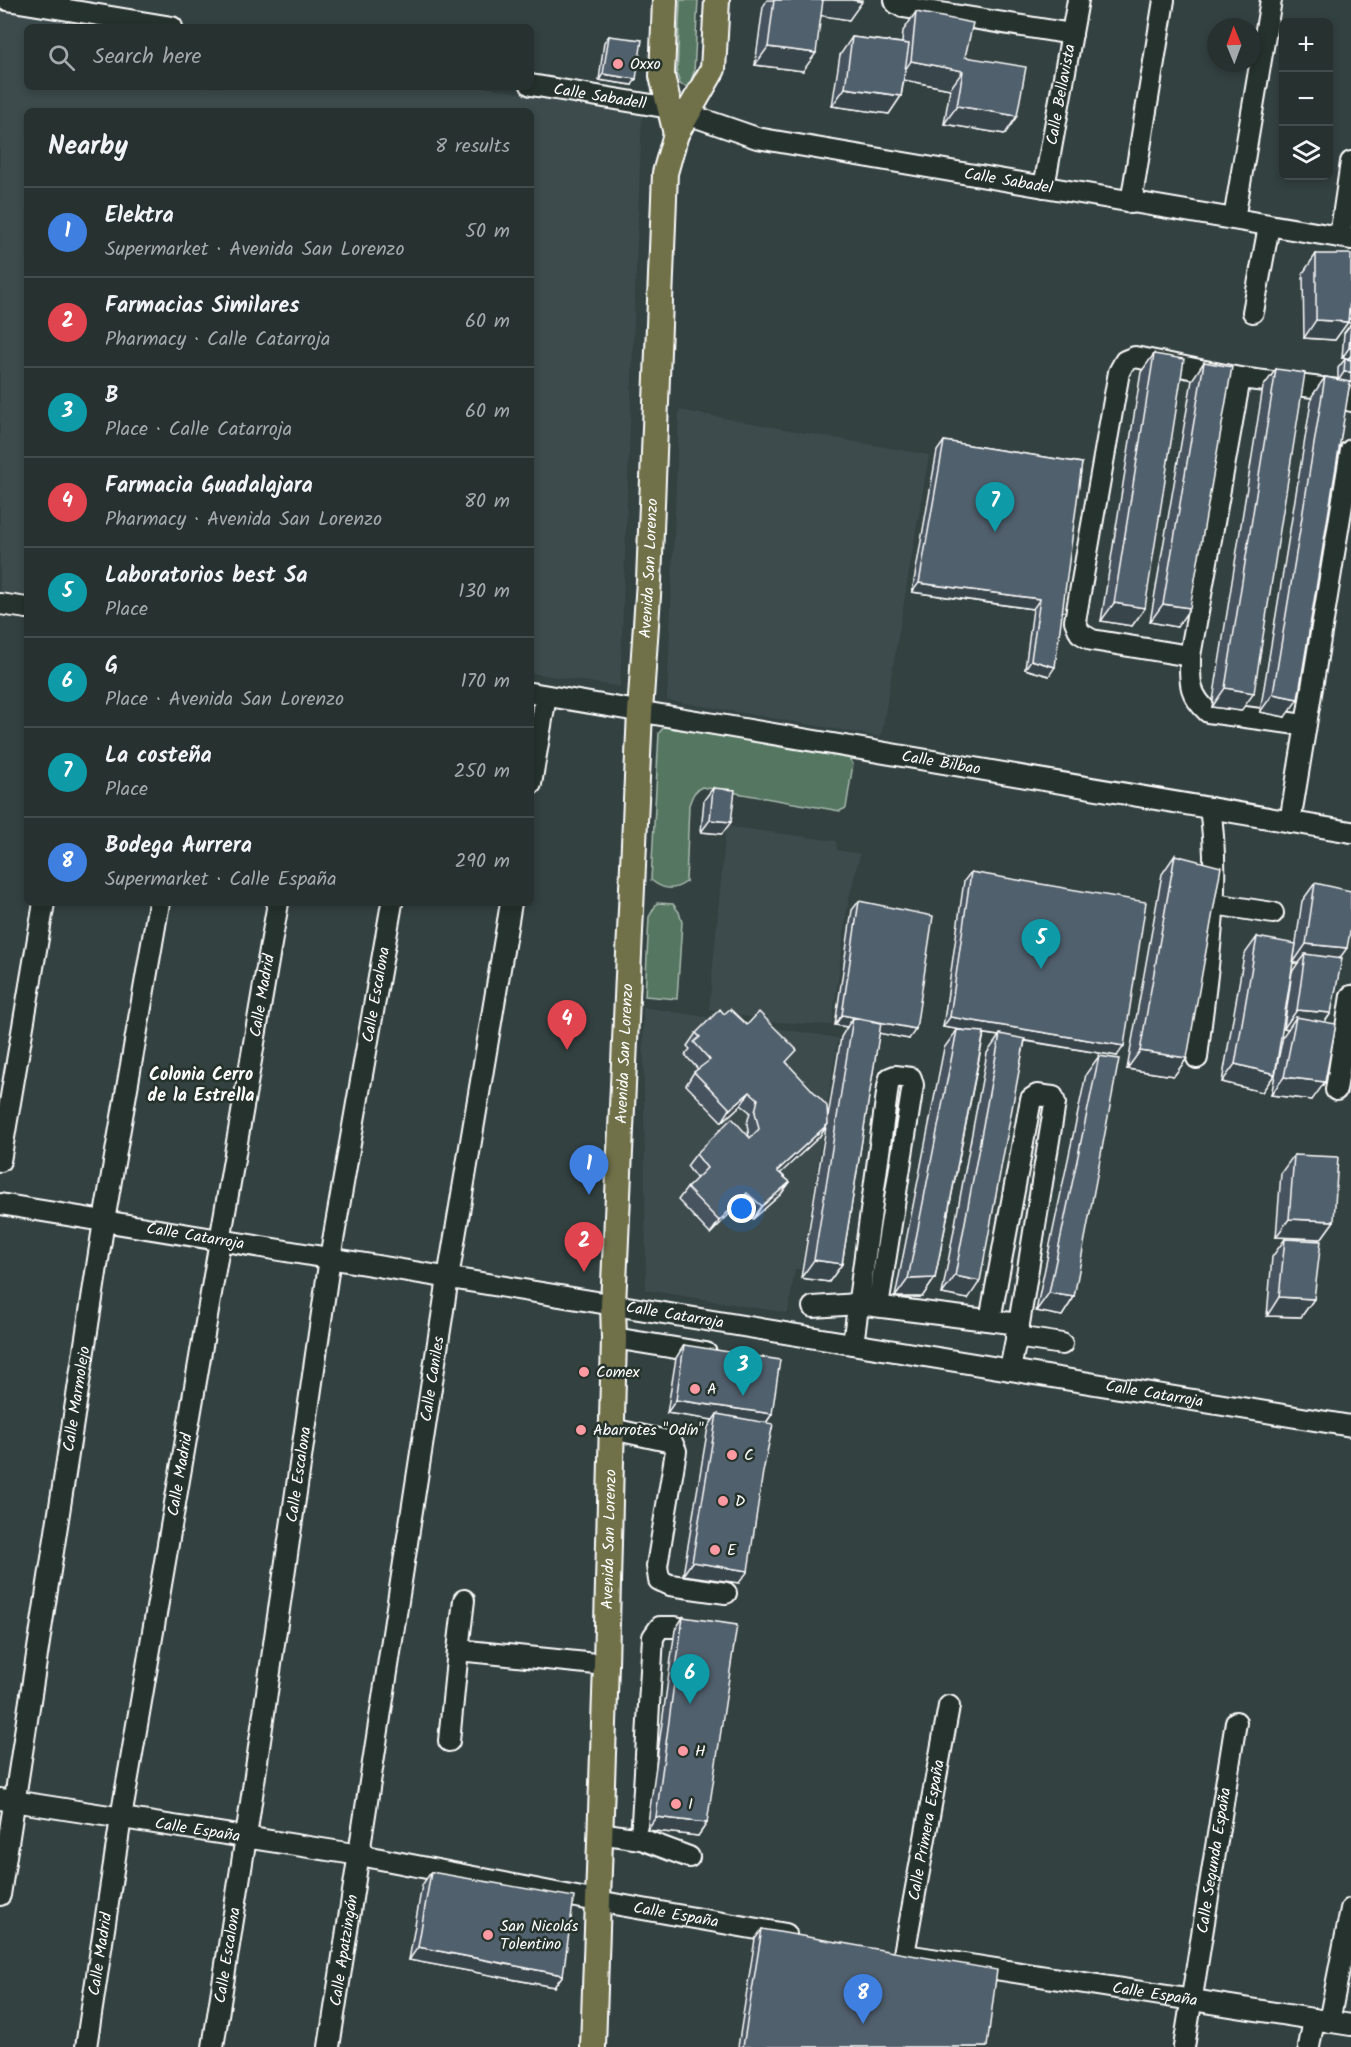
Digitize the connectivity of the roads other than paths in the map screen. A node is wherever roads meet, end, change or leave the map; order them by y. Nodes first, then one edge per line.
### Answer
1 (7, 0) edge
2 (665, 0) edge
3 (717, 0) edge
4 (895, 0) edge
5 (1078, 0) edge
6 (1164, 0) edge
7 (1271, 0) edge
8 (154, 24) edge
9 (1072, 34) junction
10 (534, 86) edge
11 (679, 111) junction
12 (1351, 162) edge
13 (1044, 187) junction
14 (1131, 203) junction
15 (1234, 219) junction
16 (1269, 225) junction
17 (1346, 238) edge
18 (1253, 312) dead end
19 (1240, 378) junction
20 (1351, 401) edge
21 (1351, 450) edge
22 (0, 604) edge
23 (24, 608) edge
24 (1190, 656) junction
25 (538, 695) edge
26 (640, 712) junction
27 (1304, 725) junction
28 (534, 746) edge
29 (1210, 808) junction
30 (1290, 822) junction
31 (1351, 832) edge
32 (1214, 904) junction
33 (43, 906) edge
34 (158, 906) edge
35 (277, 906) edge
36 (391, 906) edge
37 (510, 906) edge
38 (1273, 913) dead end
39 (1351, 996) edge
40 (1197, 1058) dead end
41 (1336, 1090) dead end
42 (0, 1161) edge
43 (0, 1204) edge
44 (104, 1221) junction
45 (221, 1240) junction
46 (330, 1258) junction
47 (448, 1278) junction
48 (858, 1304) junction
49 (613, 1305) junction
50 (878, 1306) junction
51 (813, 1307) dead end
52 (990, 1320) junction
53 (1017, 1330) junction
54 (614, 1338) junction
55 (853, 1344) junction
56 (1062, 1344) dead end
57 (724, 1356) edge
58 (1010, 1370) junction
59 (1351, 1426) edge
60 (612, 1429) junction
61 (726, 1593) dead end
62 (464, 1600) dead end
63 (717, 1635) edge
64 (458, 1650) junction
65 (606, 1665) junction
66 (949, 1707) dead end
67 (1236, 1722) dead end
68 (449, 1742) dead end
69 (8, 1800) edge
70 (121, 1818) junction
71 (600, 1833) junction
72 (246, 1837) junction
73 (641, 1839) junction
74 (360, 1855) junction
75 (689, 1857) dead end
76 (0, 1895) edge
77 (597, 1901) junction
78 (1351, 1909) edge
79 (809, 1938) edge
80 (880, 1950) edge
81 (904, 1954) junction
82 (1344, 1981) edge
83 (1191, 1999) junction
84 (1321, 2020) junction
85 (1351, 2025) edge
86 (86, 2047) edge
87 (213, 2047) edge
88 (329, 2047) edge
89 (593, 2047) edge
90 (1184, 2047) edge
91 (1309, 2047) edge

1 - 8 street
2 - 11 main road, Avenida San Lorenzo
3 - 11 main road
4 - 9 street
5 - 9 street, Calle Bellavista
6 - 14 street
7 - 15 street
9 - 13 street, Calle Bellavista
10 - 11 street, Calle Sabadell
11 - 13 street, Calle Sabadel
11 - 26 main road, Avenida San Lorenzo
12 - 17 street
13 - 14 street, Calle Sabadel
14 - 15 street, Calle Sabadel
15 - 16 street, Calle Sabadel
16 - 17 street, Calle Sabadel
16 - 18 street
19 - 20 street
19 - 24 street
19 - 24 street
21 - 27 street
22 - 23 street
24 - 27 street
25 - 26 street, Calle Bilbao
25 - 28 street
26 - 29 street, Calle Bilbao
26 - 49 main road, Avenida San Lorenzo
27 - 30 street
29 - 30 street, Calle Bilbao
29 - 32 street
30 - 31 street, Calle Bilbao
32 - 38 street
32 - 40 street
33 - 42 street
34 - 44 street, Calle Marmolejo
35 - 45 street, Calle Madrid
36 - 46 street, Calle Escalona
37 - 47 street, Calle Caniles
39 - 41 street
43 - 44 street, Calle Catarroja
44 - 45 street, Calle Catarroja
44 - 69 street, Calle Marmolejo
45 - 46 street, Calle Catarroja
45 - 70 street, Calle Madrid
46 - 47 street, Calle Catarroja
46 - 72 street, Calle Escalona
47 - 49 street, Calle Catarroja
47 - 74 street, Calle Caniles
48 - 50 street
48 - 50 street
48 - 51 street
48 - 55 street
49 - 54 main road, Avenida San Lorenzo
49 - 55 street, Calle Catarroja
50 - 52 street
52 - 53 street
52 - 53 street
53 - 56 street
53 - 58 street
54 - 57 street
54 - 60 main road, Avenida San Lorenzo
55 - 58 street, Calle Catarroja
58 - 59 street, Calle Catarroja
60 - 61 street
60 - 65 main road, Avenida San Lorenzo
62 - 64 street
63 - 73 street
64 - 65 street
64 - 68 street
65 - 71 main road, Avenida San Lorenzo
66 - 81 street, Calle Primera España
67 - 83 street, Calle Segunda España
69 - 70 street, Calle España
69 - 76 street, Calle Marmolejo
70 - 72 street, Calle España
70 - 86 street, Calle Madrid
71 - 73 street
71 - 77 main road, Avenida San Lorenzo
72 - 74 street, Calle España
72 - 87 street, Calle Escalona
73 - 75 street
74 - 77 street, Calle España
74 - 88 street, Calle Apatzingán
77 - 79 street, Calle España
77 - 89 main road, Avenida San Lorenzo
78 - 82 street
80 - 81 street, Calle España
81 - 83 street, Calle España
82 - 84 street
83 - 84 street, Calle España
83 - 90 street, Calle Segunda España
84 - 85 street, Calle España
84 - 91 street

